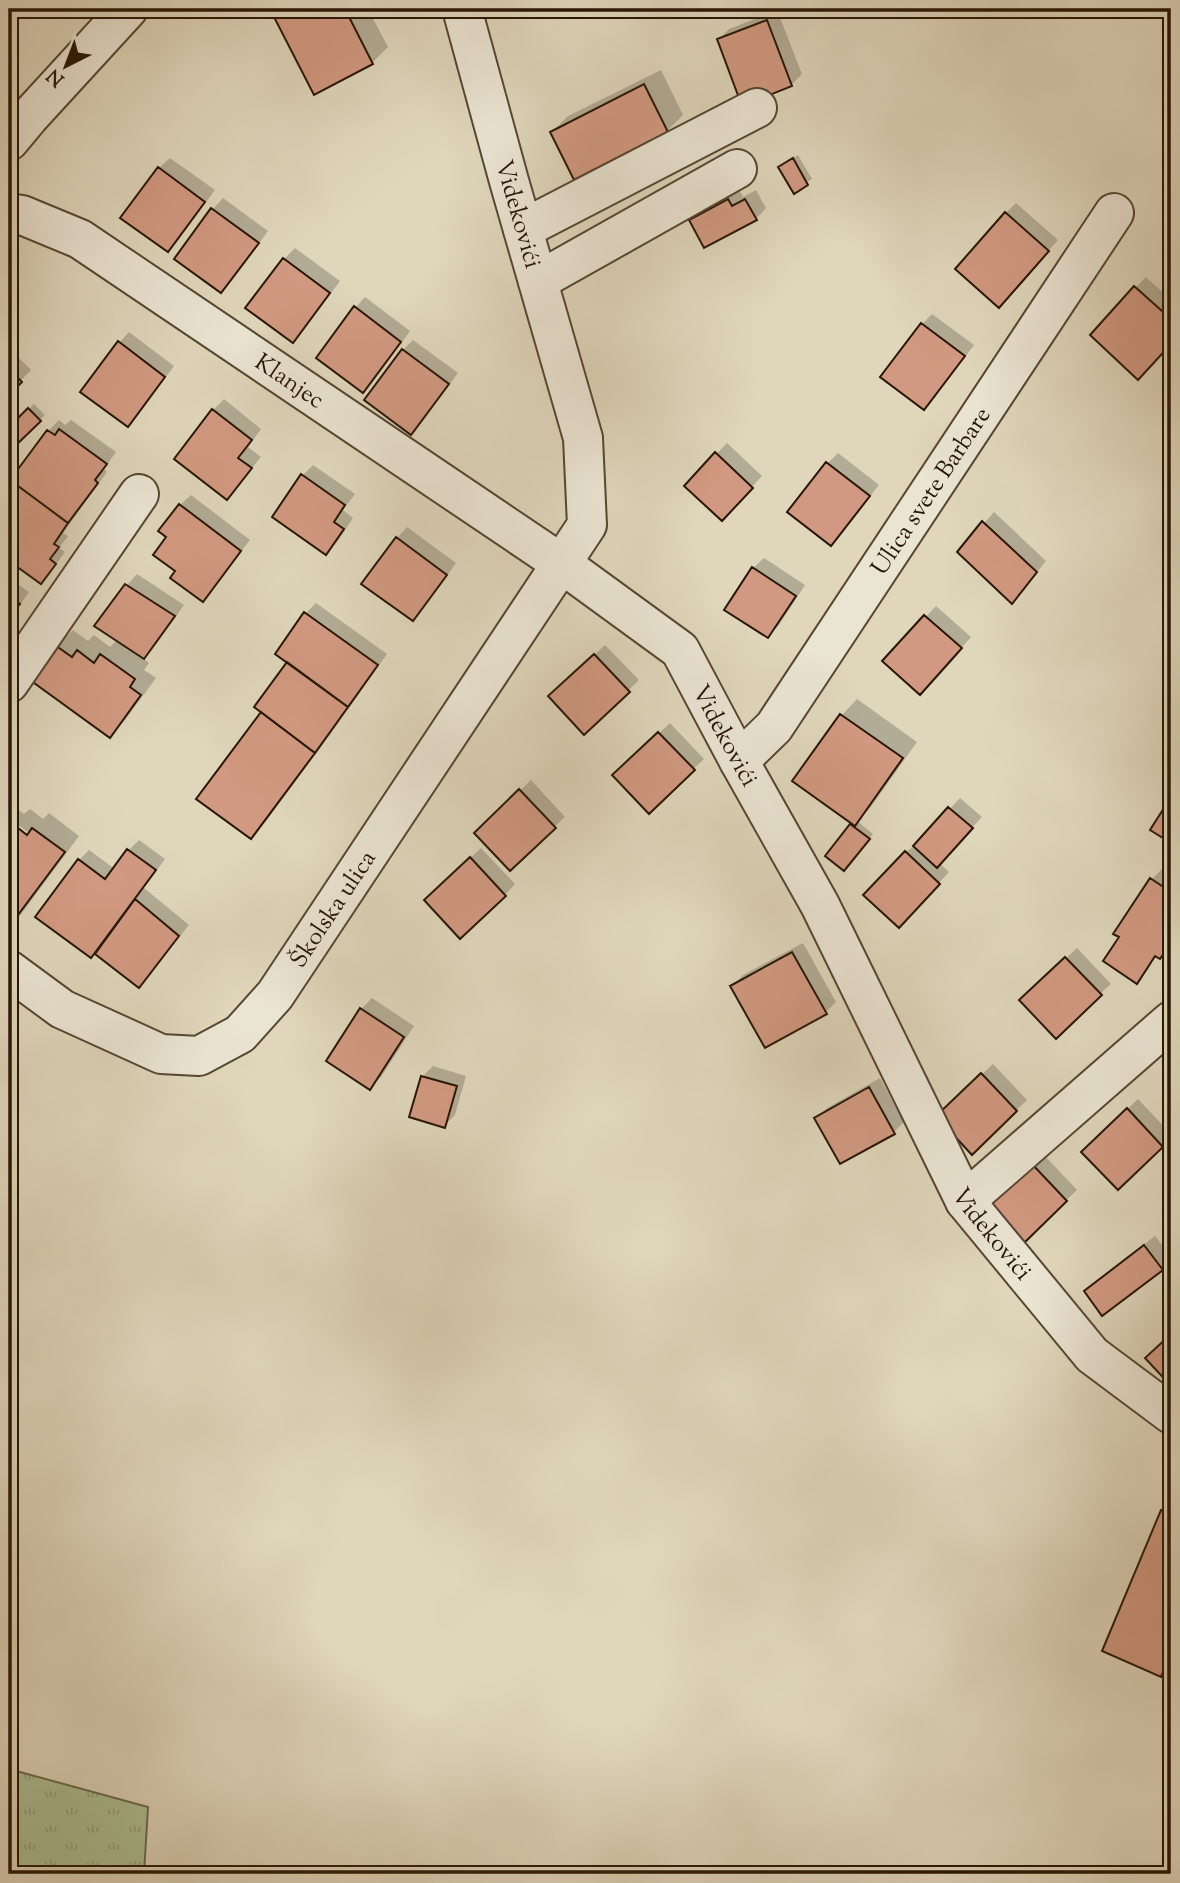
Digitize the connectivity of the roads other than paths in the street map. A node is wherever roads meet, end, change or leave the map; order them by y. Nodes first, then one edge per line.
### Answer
1 (128, 9) edge
2 (462, 9) edge
3 (757, 108) dead end
4 (9, 141) edge
5 (737, 169) dead end
6 (9, 213) edge
7 (1114, 213) dead end
8 (523, 229) junction
9 (538, 282) junction
10 (139, 494) dead end
11 (562, 564) junction
12 (9, 683) edge
13 (739, 761) junction
14 (9, 970) edge
15 (1171, 1021) edge
16 (965, 1201) junction
17 (1171, 1414) edge

1 - 4 street
2 - 8 street, Videkovići
3 - 8 street
5 - 9 street
6 - 11 street, Klanjec
7 - 13 street, Ulica svete Barbare
8 - 9 street, Videkovići
9 - 11 street, Videkovići
10 - 12 street
11 - 13 street, Videkovići
11 - 14 street, Školska ulica
13 - 16 street, Videkovići
15 - 16 street
16 - 17 street, Videkovići

